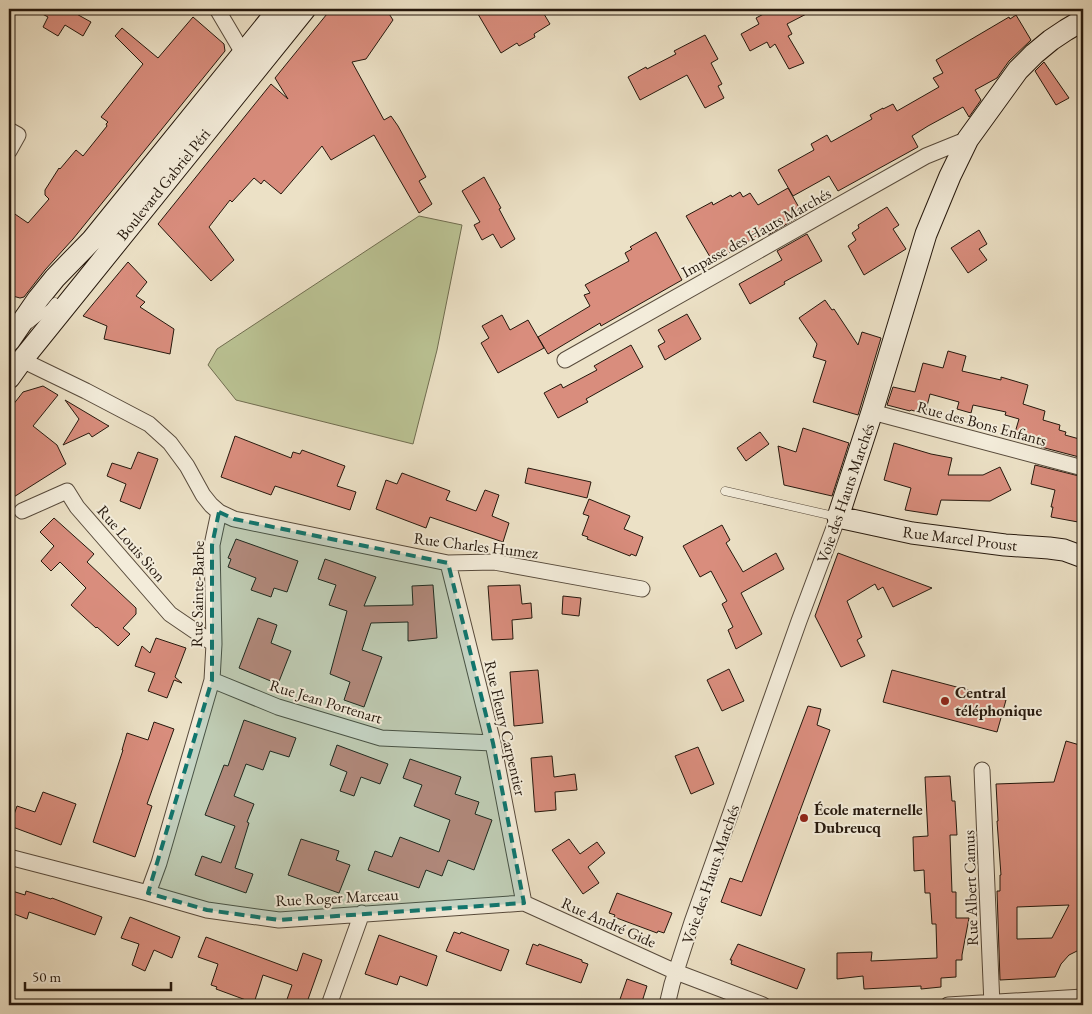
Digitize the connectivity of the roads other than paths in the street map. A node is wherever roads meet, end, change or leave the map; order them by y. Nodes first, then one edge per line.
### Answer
1 (217, 9) edge
2 (279, 9) edge
3 (305, 9) edge
4 (1083, 20) edge
5 (249, 63) junction
6 (14, 132) edge
7 (968, 139) junction
8 (9, 151) edge
9 (60, 296) dead end
10 (11, 349) edge
11 (565, 360) dead end
12 (9, 378) edge
13 (872, 412) junction
14 (1083, 468) edge
15 (725, 490) dead end
16 (22, 511) dead end
17 (219, 512) junction
18 (838, 518) junction
19 (1083, 557) edge
20 (448, 563) junction
21 (642, 589) dead end
22 (214, 644) junction
23 (212, 680) junction
24 (493, 744) junction
25 (982, 770) dead end
26 (9, 857) edge
27 (148, 893) junction
28 (524, 903) junction
29 (362, 913) junction
30 (676, 972) junction
31 (1083, 998) edge
32 (992, 1004) edge
33 (328, 1005) edge
34 (666, 1005) edge
35 (763, 1005) edge
36 (948, 1005) edge

1 - 5 street
2 - 5 main road, Boulevard Gabriel Péri
3 - 5 main road, Boulevard Gabriel Péri
4 - 7 main road, Voie des Hauts Marchés
5 - 10 main road, Boulevard Gabriel Péri
5 - 10 main road, Boulevard Gabriel Péri
6 - 8 street
7 - 11 street, Impasse des Hauts Marchés
7 - 13 main road, Voie des Hauts Marchés
9 - 10 lane
10 - 12 main road
10 - 17 street
13 - 14 street, Rue des Bons Enfants
13 - 18 main road, Voie des Hauts Marchés
15 - 18 lane
16 - 22 street, Rue Louis Sion
17 - 20 street, Rue Charles Humez
17 - 22 street, Rue Sainte-Barbe
18 - 19 main road, Rue Marcel Proust
18 - 30 street, Voie des Hauts Marchés
20 - 21 street, Rue Charles Humez
20 - 24 street, Rue Fleury Carpentier
22 - 23 street, Rue Sainte-Barbe
23 - 24 street, Rue Jean Portenart
23 - 27 street, Rue Sainte-Barbe
24 - 28 street, Rue Fleury Carpentier
25 - 32 street, Rue Albert Camus
26 - 27 street, Rue Roger Marceau
27 - 29 street, Rue Roger Marceau
28 - 29 street, Rue Roger Marceau
28 - 30 street, Rue André Gide
29 - 33 street
30 - 34 street, Voie des Hauts Marchés
30 - 35 street, Rue André Gide
31 - 32 street
32 - 36 street

